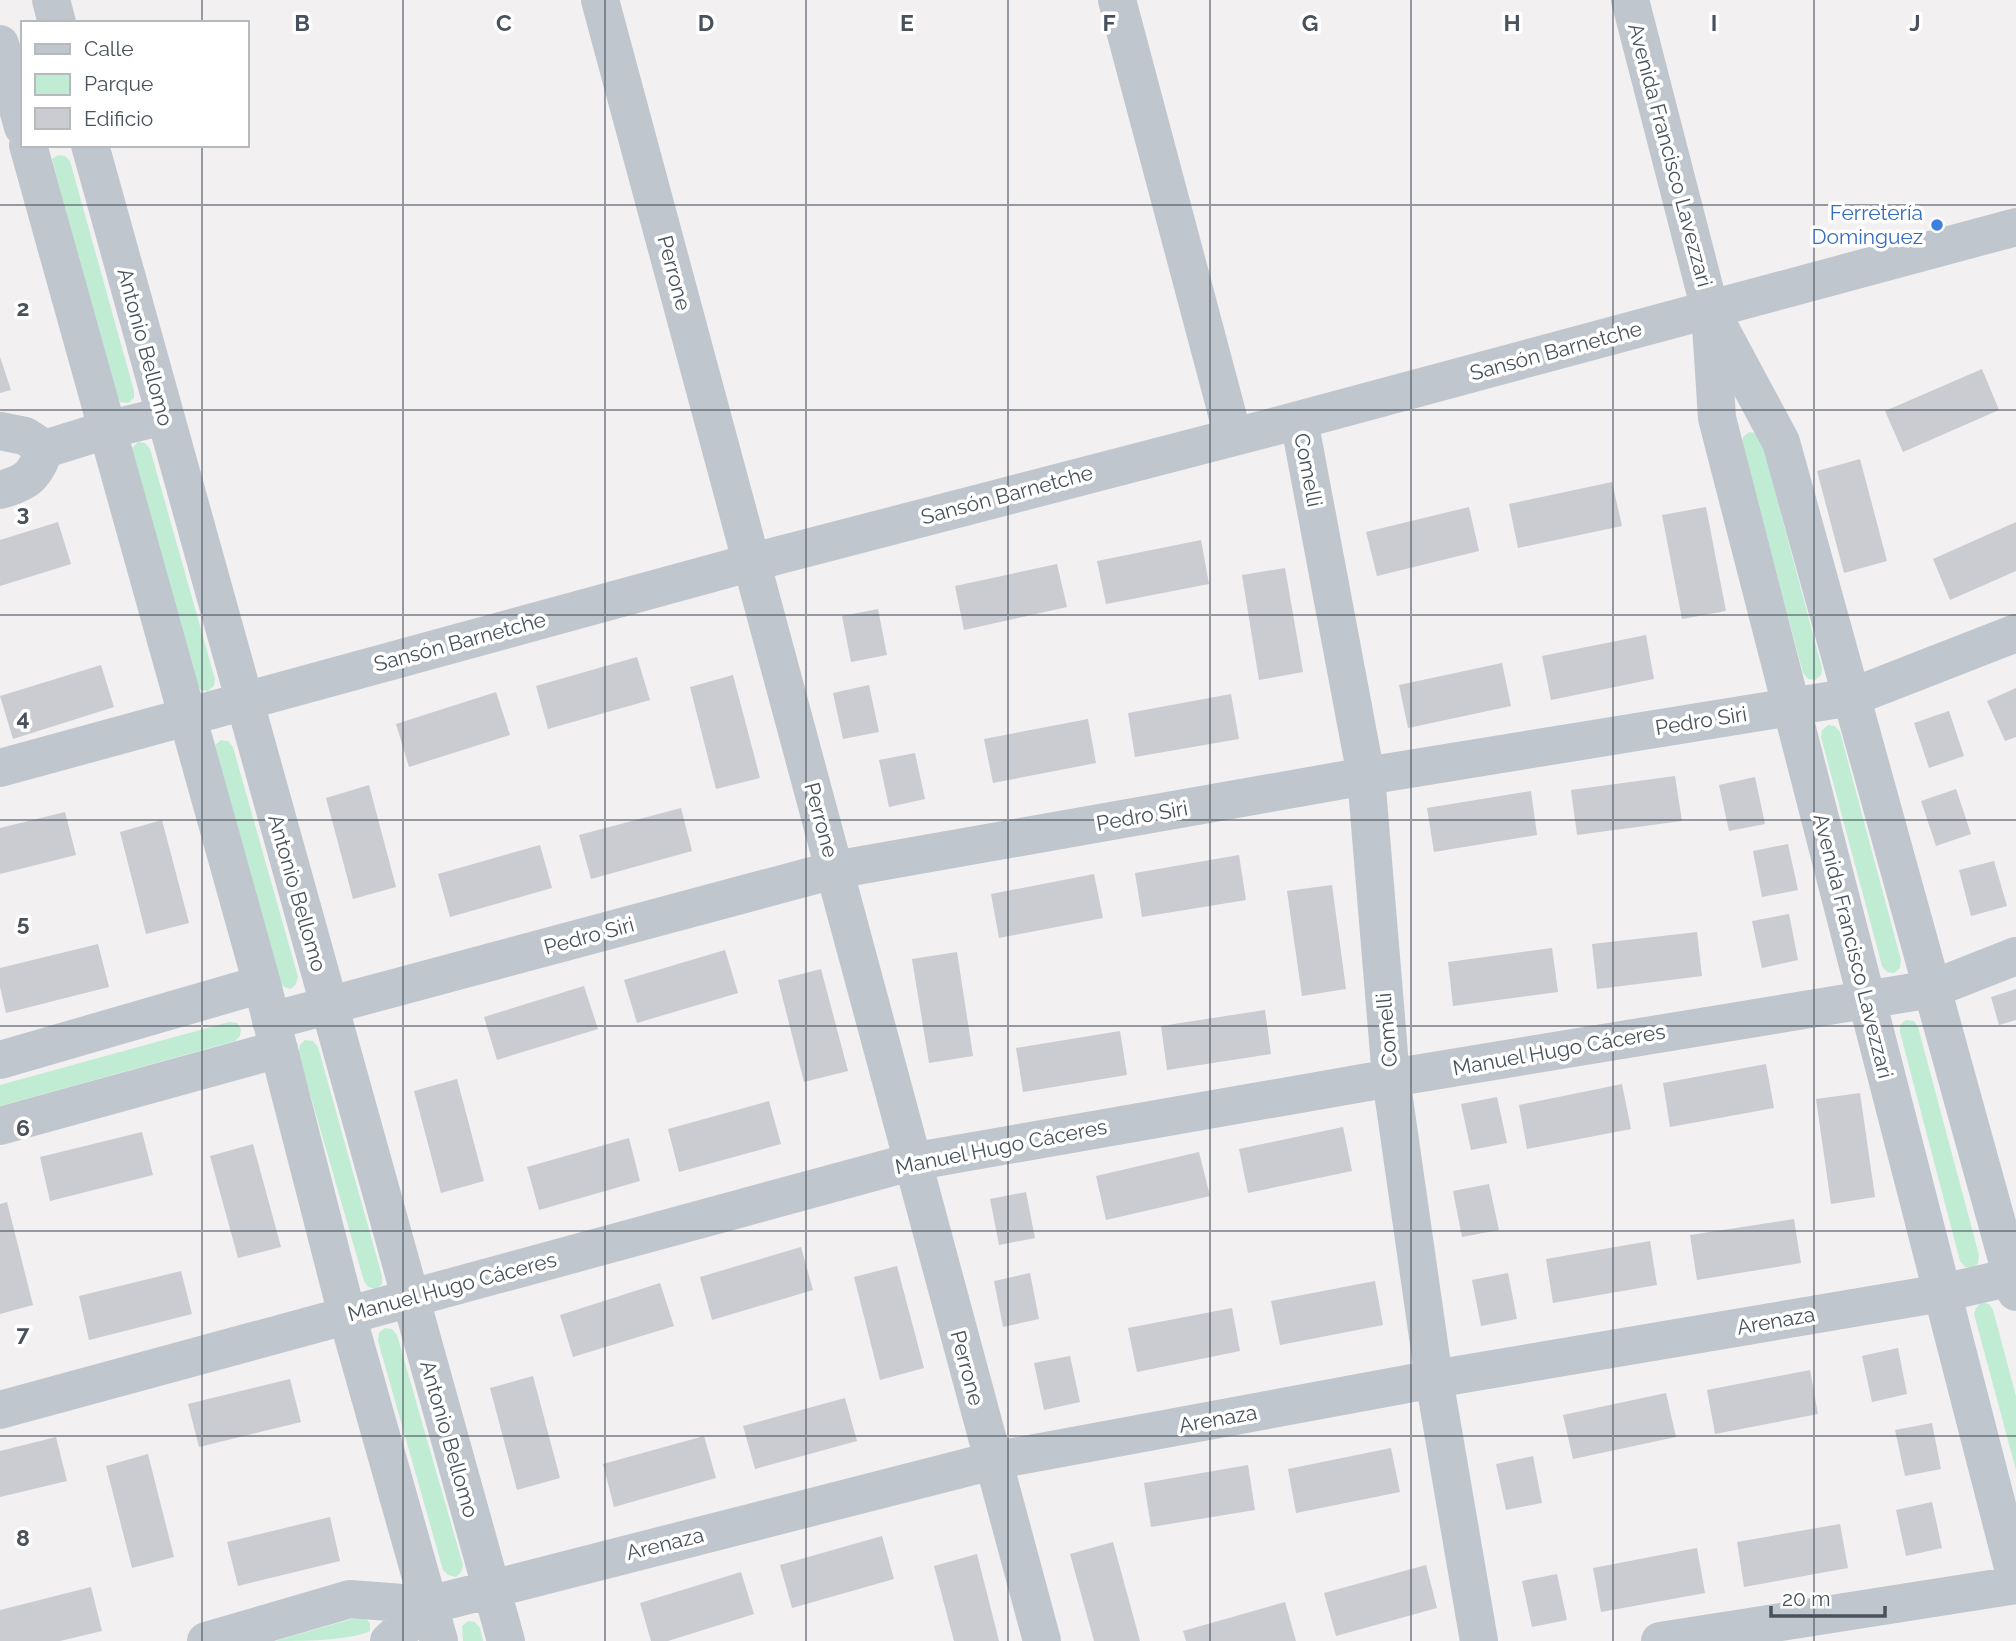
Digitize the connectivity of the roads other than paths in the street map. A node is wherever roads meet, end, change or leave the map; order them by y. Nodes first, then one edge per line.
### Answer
1 (51, 0) edge
2 (600, 0) edge
3 (1117, 0) edge
4 (1630, 0) edge
5 (56, 21) edge
6 (0, 44) edge
7 (21, 120) edge
8 (21, 144) edge
9 (29, 147) edge
10 (91, 147) edge
11 (0, 149) edge
12 (2016, 227) edge
13 (1710, 310) junction
14 (164, 416) junction
15 (1299, 420) junction
16 (106, 430) junction
17 (0, 431) edge
18 (1233, 436) junction
19 (45, 449) junction
20 (0, 491) edge
21 (753, 562) junction
22 (2016, 633) edge
23 (1852, 697) junction
24 (244, 702) junction
25 (1792, 706) junction
26 (187, 717) junction
27 (0, 768) edge
28 (1366, 776) junction
29 (834, 870) junction
30 (2016, 956) edge
31 (262, 984) junction
32 (1932, 989) junction
33 (1867, 998) junction
34 (328, 1006) junction
35 (275, 1035) junction
36 (0, 1060) edge
37 (1391, 1078) junction
38 (0, 1126) edge
39 (911, 1162) junction
40 (2015, 1282) edge
41 (1942, 1293) junction
42 (410, 1298) junction
43 (347, 1315) junction
44 (1434, 1379) junction
45 (0, 1410) edge
46 (992, 1461) junction
47 (2016, 1579) edge
48 (2016, 1585) edge
49 (491, 1588) junction
50 (429, 1605) junction
51 (206, 1641) edge
52 (388, 1641) edge
53 (439, 1641) edge
54 (506, 1641) edge
55 (1042, 1641) edge
56 (1479, 1641) edge
57 (1660, 1641) edge

1 - 5 street
2 - 21 street, Perrone
3 - 18 street
4 - 13 street, Avenida Francisco Lavezzari
6 - 7 street
8 - 11 street
9 - 16 street
10 - 14 street, Antonio Bellomo
12 - 13 street, Sansón Barnetche
13 - 15 street, Sansón Barnetche
13 - 23 street, Avenida Francisco Lavezzari
13 - 25 street, Avenida Francisco Lavezzari
14 - 16 street
14 - 24 street, Antonio Bellomo
15 - 18 street, Sansón Barnetche
15 - 28 street, Comelli
16 - 19 street
16 - 26 street
17 - 19 street
18 - 21 street, Sansón Barnetche
19 - 20 street
21 - 24 street, Sansón Barnetche
21 - 29 street, Perrone
22 - 23 street, Pedro Siri
23 - 25 street, Pedro Siri
23 - 32 street, Avenida Francisco Lavezzari
24 - 26 street, Sansón Barnetche
24 - 34 street, Antonio Bellomo
25 - 28 street, Pedro Siri
25 - 33 street, Avenida Francisco Lavezzari
26 - 27 street, Sansón Barnetche
26 - 31 street
28 - 29 street, Pedro Siri
28 - 37 street, Comelli
29 - 34 street, Pedro Siri
29 - 39 street, Perrone
30 - 32 street, Manuel Hugo Cáceres
31 - 35 street
31 - 36 street
32 - 33 street, Manuel Hugo Cáceres
32 - 40 street, Avenida Francisco Lavezzari
33 - 37 street, Manuel Hugo Cáceres
33 - 41 street, Avenida Francisco Lavezzari
34 - 35 street, Pedro Siri
34 - 42 street, Antonio Bellomo
35 - 38 street, Pedro Siri
35 - 43 street
37 - 39 street, Manuel Hugo Cáceres
37 - 44 street, Comelli
39 - 42 street, Manuel Hugo Cáceres
39 - 46 street, Perrone
40 - 41 street, Arenaza
41 - 44 street, Arenaza
41 - 47 street, Avenida Francisco Lavezzari
42 - 43 street, Manuel Hugo Cáceres
42 - 49 street, Antonio Bellomo
43 - 45 street, Manuel Hugo Cáceres
43 - 50 street
44 - 46 street, Arenaza
44 - 56 street, Comelli
46 - 49 street, Arenaza
46 - 55 street, Perrone
48 - 57 street
49 - 50 street, Arenaza
49 - 54 street, Antonio Bellomo
50 - 51 street, Arenaza
50 - 52 street, Arenaza
50 - 53 street

